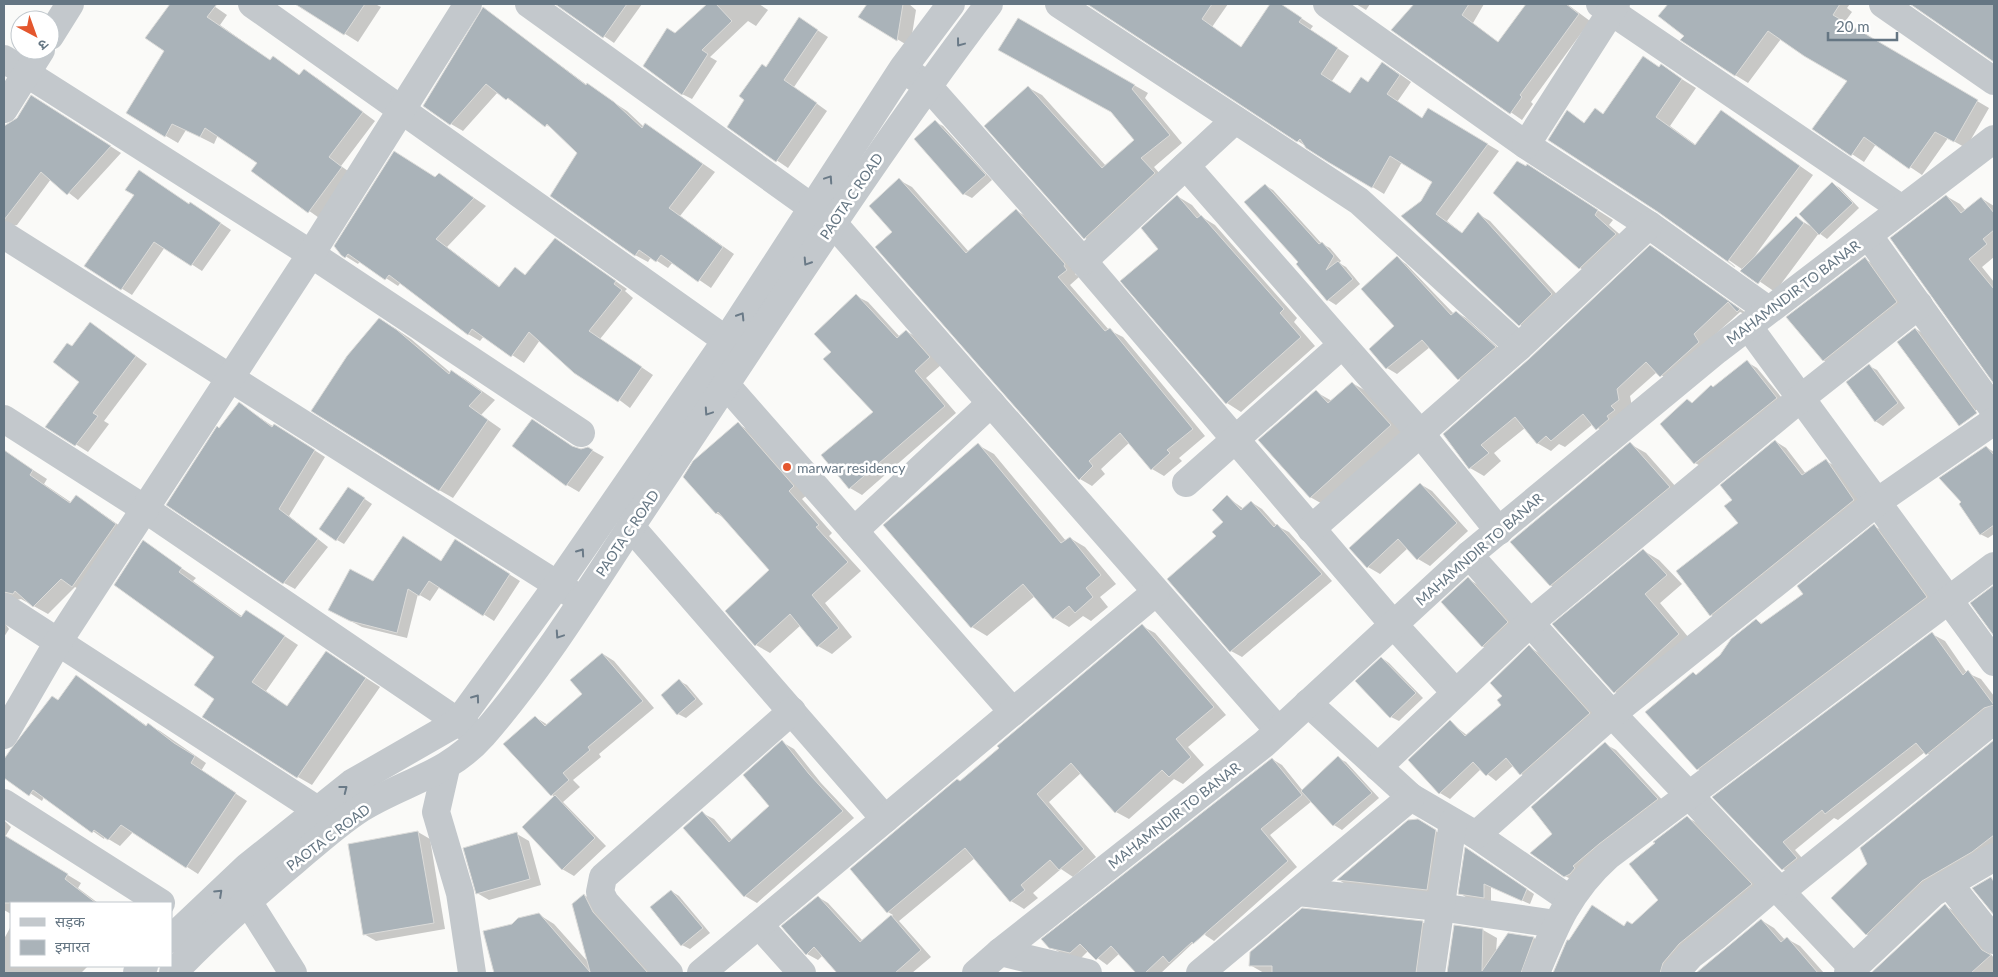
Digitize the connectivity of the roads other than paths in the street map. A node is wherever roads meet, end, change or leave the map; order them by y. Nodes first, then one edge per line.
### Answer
1 (70, 4) edge
2 (252, 4) edge
3 (468, 4) edge
4 (529, 4) edge
5 (951, 4) edge
6 (989, 4) edge
7 (1059, 4) edge
8 (1328, 4) edge
9 (1883, 4) edge
10 (1609, 6) edge
11 (60, 20) edge
12 (4, 59) edge
13 (34, 60) edge
14 (903, 68) junction
15 (26, 73) junction
16 (1994, 81) edge
17 (927, 85) junction
18 (4, 109) edge
19 (400, 109) junction
20 (1235, 120) junction
21 (1994, 139) edge
22 (1526, 145) junction
23 (1186, 166) junction
24 (1902, 209) junction
25 (822, 214) junction
26 (1649, 225) junction
27 (4, 235) edge
28 (1868, 235) junction
29 (311, 254) junction
30 (1083, 261) junction
31 (1919, 305) junction
32 (1758, 318) junction
33 (1342, 345) junction
34 (737, 347) junction
35 (1519, 347) junction
36 (230, 378) junction
37 (726, 385) junction
38 (1801, 398) junction
39 (991, 403) junction
40 (1994, 412) edge
41 (4, 418) edge
42 (581, 433) dead end
43 (1420, 433) junction
44 (1236, 441) junction
45 (1186, 483) dead end
46 (1878, 502) junction
47 (145, 509) junction
48 (631, 527) junction
49 (1311, 529) junction
50 (854, 531) junction
51 (1499, 531) junction
52 (1469, 555) junction
53 (1994, 566) edge
54 (558, 584) junction
55 (1156, 592) junction
56 (582, 600) junction
57 (1947, 600) junction
58 (4, 607) edge
59 (1531, 622) junction
60 (1393, 624) junction
61 (58, 642) junction
62 (1994, 662) edge
63 (1456, 693) junction
64 (1308, 703) junction
65 (792, 711) junction
66 (1013, 712) junction
67 (1612, 714) junction
68 (1994, 720) edge
69 (458, 722) junction
70 (1278, 730) junction
71 (4, 735) edge
72 (480, 738) junction
73 (1378, 767) junction
74 (446, 768) junction
75 (1688, 794) junction
76 (1411, 798) junction
77 (4, 803) edge
78 (316, 809) junction
79 (885, 819) junction
80 (1464, 828) junction
81 (1994, 857) edge
82 (1949, 884) junction
83 (1777, 889) junction
84 (1298, 892) junction
85 (1570, 899) junction
86 (247, 900) junction
87 (159, 902) edge
88 (1439, 907) junction
89 (1556, 924) junction
90 (759, 925) junction
91 (185, 926) edge
92 (1994, 940) edge
93 (1000, 952) junction
94 (1851, 971) edge
95 (174, 973) edge
96 (293, 973) edge
97 (472, 973) edge
98 (669, 973) edge
99 (701, 973) edge
100 (802, 973) edge
101 (976, 973) edge
102 (1088, 973) edge
103 (1200, 973) edge
104 (1430, 973) edge
105 (1536, 973) edge
106 (1675, 973) edge

1 - 11 street
2 - 19 street
3 - 19 street
4 - 25 street
5 - 14 street
6 -> 17 street, PAOTA C ROAD
7 - 20 street
8 - 22 street
9 - 16 street
10 - 22 street
10 - 24 street
12 - 15 street
13 - 15 street
14 - 17 street
25 -> 14 street
15 - 18 street
15 - 29 street
17 - 25 street, PAOTA C ROAD
17 - 30 street
19 - 29 street
19 - 34 street
20 - 23 street
20 - 35 street
21 - 24 street, MAHAMNDIR TO BANAR
22 - 26 street
23 - 30 street
23 - 33 street
24 - 28 street, MAHAMNDIR TO BANAR
25 - 34 street, PAOTA C ROAD
25 - 39 street
26 - 32 street
26 - 35 street
27 - 36 street
28 - 31 street
28 - 32 street, MAHAMNDIR TO BANAR
29 - 36 street
29 - 42 street
30 - 44 street
31 - 38 street
31 - 40 street
32 - 38 street
32 - 51 street, MAHAMNDIR TO BANAR
33 - 43 street
33 - 44 street
34 - 37 street, PAOTA C ROAD
54 -> 34 street
35 - 43 street
36 - 47 street
36 - 54 street
37 -> 48 street, PAOTA C ROAD
37 - 50 street
38 - 46 street
38 - 59 street
39 - 50 street
39 - 55 street
40 - 46 street
41 - 47 street
43 - 49 street
43 - 51 street
44 - 45 street
44 - 49 street
46 - 57 street
46 - 67 street
47 - 61 street
47 - 69 street
48 - 56 street, PAOTA C ROAD
48 - 65 street
49 - 60 street
50 - 66 street
51 - 52 street, MAHAMNDIR TO BANAR
52 - 59 street
52 - 60 street, MAHAMNDIR TO BANAR
53 - 57 street
54 - 56 street
69 -> 54 street
55 - 66 street
55 - 70 street
56 -> 72 street, PAOTA C ROAD
57 - 62 street
57 - 75 street
58 - 61 street
59 - 63 street
59 - 67 street
60 - 63 street
60 - 64 street, MAHAMNDIR TO BANAR
61 - 71 street
61 - 78 street
63 - 73 street
64 - 70 street, MAHAMNDIR TO BANAR
64 - 73 street
65 - 79 street
65 - 98 street
66 - 79 street
67 - 75 street
67 - 80 street
68 - 83 street
69 - 72 street
78 -> 69 street
70 - 93 street, MAHAMNDIR TO BANAR
72 - 74 street, PAOTA C ROAD
73 - 76 street
74 - 86 street, PAOTA C ROAD
74 - 97 street
75 - 83 street
75 - 85 street
76 - 80 street
76 - 84 street
77 - 87 street
91 -> 78 street
79 - 90 street
80 - 85 street
80 - 88 street
81 - 82 street
82 - 92 street
82 - 94 street
83 - 94 street
83 - 106 street
84 - 88 street
84 - 103 street
85 - 89 street
86 - 91 street, PAOTA C ROAD
86 - 96 street
88 - 89 street
88 - 104 street
89 - 105 street
90 - 99 street
90 - 100 street
91 - 95 street, PAOTA C ROAD
93 - 101 street, MAHAMNDIR TO BANAR
93 - 102 street

